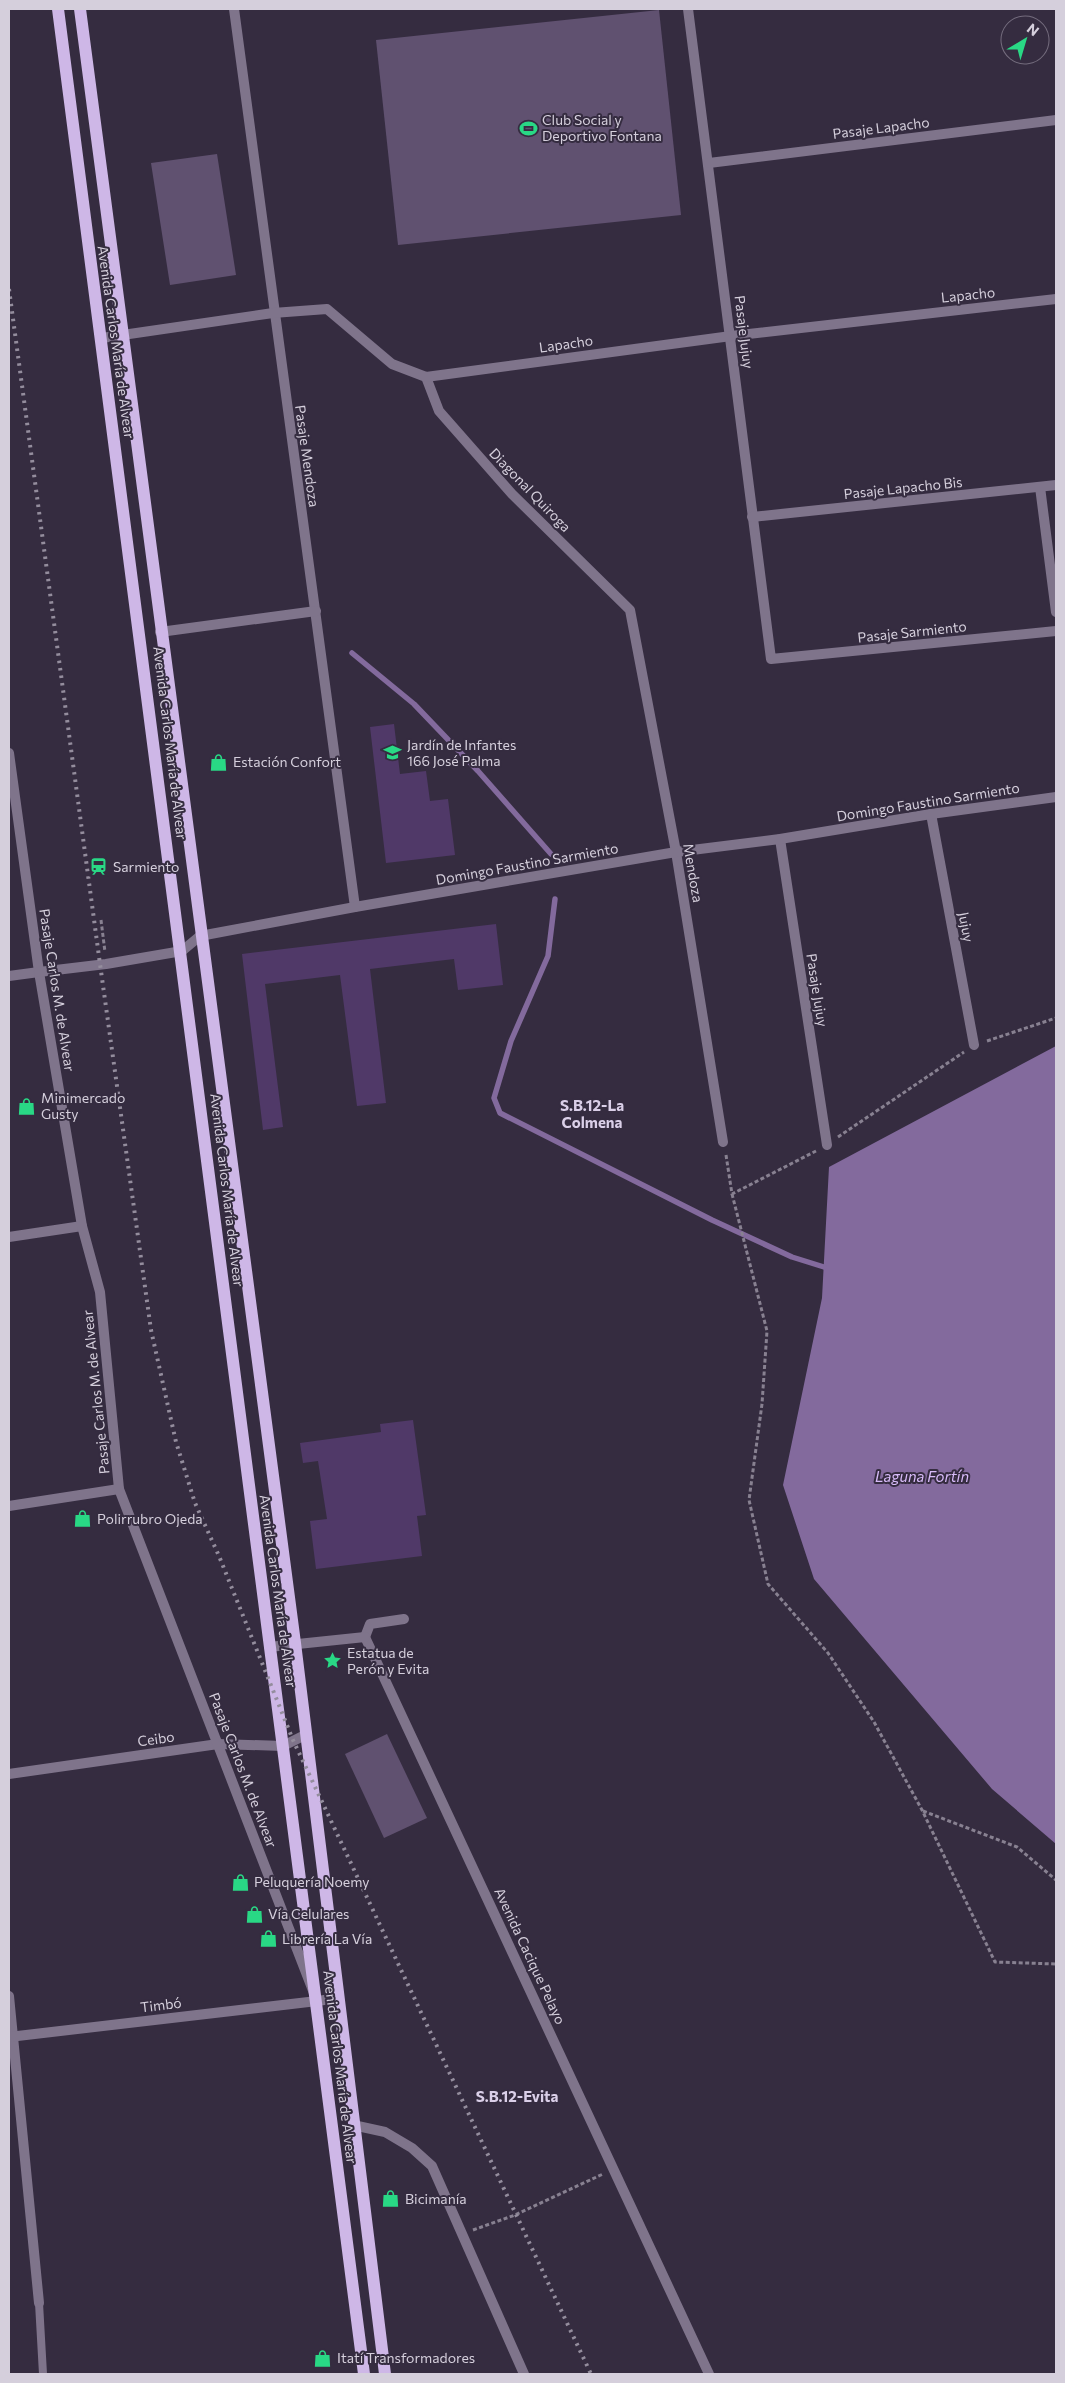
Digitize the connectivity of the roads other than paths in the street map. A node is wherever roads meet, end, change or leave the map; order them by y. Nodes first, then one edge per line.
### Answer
1 (58, 9) edge
2 (80, 9) edge
3 (234, 9) edge
4 (688, 9) edge
5 (1056, 120) edge
6 (708, 163) junction
7 (1056, 299) edge
8 (273, 313) junction
9 (123, 335) junction
10 (731, 336) junction
11 (102, 338) junction
12 (426, 377) junction
13 (1056, 485) edge
14 (1040, 487) junction
15 (752, 518) junction
16 (630, 610) joint
17 (316, 611) junction
18 (1056, 612) edge
19 (1056, 631) edge
20 (160, 632) junction
21 (771, 659) joint
22 (9, 753) edge
23 (1056, 797) edge
24 (931, 814) junction
25 (780, 839) junction
26 (676, 852) junction
27 (355, 907) junction
28 (200, 936) junction
29 (182, 951) junction
30 (39, 972) junction
31 (9, 976) edge
32 (974, 1045) road end
33 (723, 1142) road end
34 (827, 1145) road end
35 (82, 1226) junction
36 (9, 1237) edge
37 (119, 1489) junction
38 (9, 1506) edge
39 (404, 1619) dead end
40 (365, 1637) junction
41 (295, 1643) junction
42 (269, 1646) junction
43 (305, 1735) junction
44 (218, 1744) junction
45 (283, 1746) junction
46 (9, 1774) edge
47 (9, 1996) edge
48 (339, 1998) junction
49 (317, 2000) junction
50 (11, 2037) edge
51 (353, 2125) junction
52 (39, 2303) joint
53 (43, 2374) edge
54 (364, 2374) edge
55 (385, 2374) edge
56 (524, 2374) edge
57 (709, 2374) edge

1 - 11 main road, Avenida Carlos María de Alvear
2 - 9 main road, Avenida Carlos María de Alvear
3 - 8 street, Pasaje Mendoza
4 - 6 street, Pasaje Jujuy
5 - 6 street, Pasaje Lapacho
6 - 10 street, Pasaje Jujuy
7 - 10 street, Lapacho
8 - 9 street, Lapacho
8 - 12 street, Lapacho
8 - 17 street, Pasaje Mendoza
9 - 11 street, Lapacho
9 - 20 main road, Avenida Carlos María de Alvear
10 - 12 street, Lapacho
10 - 15 street, Pasaje Jujuy
11 - 29 main road, Avenida Carlos María de Alvear
12 - 16 street, Diagonal Quiroga
13 - 14 street, Pasaje Lapacho Bis
14 - 15 street, Pasaje Lapacho Bis
14 - 18 street
15 - 21 street, Pasaje Jujuy
16 - 26 street, Mendoza
17 - 20 street
17 - 27 street, Pasaje Mendoza
19 - 21 street, Pasaje Sarmiento
20 - 28 main road, Avenida Carlos María de Alvear
22 - 30 street, Pasaje Carlos M. de Alvear
23 - 24 street, Domingo Faustino Sarmiento
24 - 25 street, Domingo Faustino Sarmiento
24 - 32 street, Jujuy
25 - 26 street, Domingo Faustino Sarmiento
25 - 34 street, Pasaje Jujuy
26 - 27 street, Domingo Faustino Sarmiento
26 - 33 street, Mendoza
27 - 28 street, Domingo Faustino Sarmiento
28 - 29 street, Domingo Faustino Sarmiento
28 - 41 main road, Avenida Carlos María de Alvear
29 - 30 street
29 - 42 main road, Avenida Carlos María de Alvear
30 - 31 street
30 - 35 street, Pasaje Carlos M. de Alvear
35 - 36 street
35 - 37 street, Pasaje Carlos M. de Alvear
37 - 38 street
37 - 44 street, Pasaje Carlos M. de Alvear
39 - 40 street
40 - 41 street
40 - 57 street, Avenida Cacique Pelayo
41 - 42 street
41 - 43 main road, Avenida Carlos María de Alvear
42 - 45 main road, Avenida Carlos María de Alvear
43 - 45 street, Ceibo
43 - 48 main road, Avenida Carlos María de Alvear
44 - 45 street, Ceibo
44 - 46 street, Ceibo
44 - 49 street, Pasaje Carlos M. de Alvear
45 - 49 main road, Avenida Carlos María de Alvear
47 - 50 street
48 - 49 street, Timbó
48 - 51 main road, Avenida Carlos María de Alvear
49 - 50 street, Timbó
49 - 54 main road, Avenida Carlos María de Alvear
50 - 52 street
51 - 55 main road, Avenida Carlos María de Alvear
51 - 56 street
52 - 53 lane

